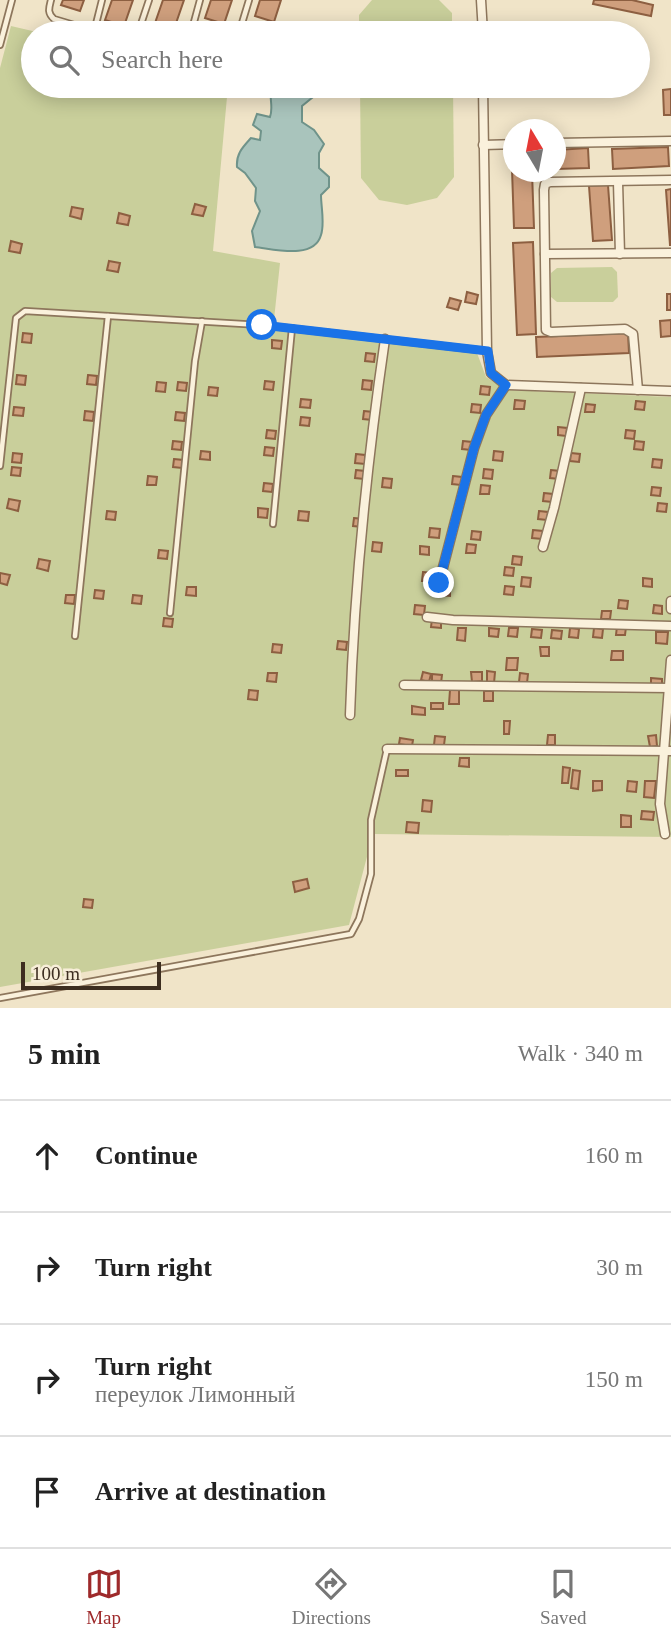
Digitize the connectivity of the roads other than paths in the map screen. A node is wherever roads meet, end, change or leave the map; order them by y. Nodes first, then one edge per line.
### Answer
1 (12, 0) edge
2 (51, 0) edge
3 (102, 0) edge
4 (149, 0) edge
5 (200, 0) edge
6 (250, 0) edge
7 (481, 0) edge
8 (66, 21) edge
9 (97, 21) edge
10 (142, 21) edge
11 (194, 21) edge
12 (243, 21) edge
13 (482, 21) edge
14 (0, 45) edge
15 (483, 98) edge
16 (671, 141) edge
17 (503, 144) edge
18 (566, 144) edge
19 (483, 145) junction
20 (671, 180) edge
21 (618, 181) junction
22 (671, 253) edge
23 (545, 254) junction
24 (620, 254) junction
25 (108, 316) junction
26 (202, 321) junction
27 (292, 328) junction
28 (384, 339) junction
29 (488, 351) junction
30 (506, 385) junction
31 (581, 388) junction
32 (638, 390) junction
33 (671, 391) edge
34 (0, 466) edge
35 (273, 524) dead end
36 (543, 547) dead end
37 (439, 583) dead end
38 (671, 601) edge
39 (671, 610) edge
40 (170, 613) dead end
41 (427, 617) dead end
42 (671, 625) edge
43 (75, 636) dead end
44 (671, 660) edge
45 (404, 685) dead end
46 (670, 688) edge
47 (350, 715) dead end
48 (387, 749) joint
49 (668, 750) edge
50 (665, 834) dead end
51 (0, 998) edge

1 - 14 lane
2 - 8 lane
3 - 9 lane
4 - 10 lane
5 - 11 lane
6 - 12 lane
7 - 13 street
15 - 19 street
16 - 18 street
17 - 19 street
19 - 29 street
20 - 21 street
21 - 23 street
21 - 24 street
22 - 24 street
23 - 24 street
23 - 32 street
25 - 26 lane
25 - 34 lane
25 - 43 lane
26 - 27 lane
26 - 40 lane
27 - 28 lane
27 - 35 lane
28 - 29 lane
28 - 47 street
29 - 30 street
30 - 31 street
30 - 37 street
31 - 32 street
31 - 36 street
32 - 33 street
38 - 39 street
41 - 42 street
44 - 46 street
45 - 46 street
46 - 49 street
48 - 49 street
48 - 51 lane
49 - 50 street

